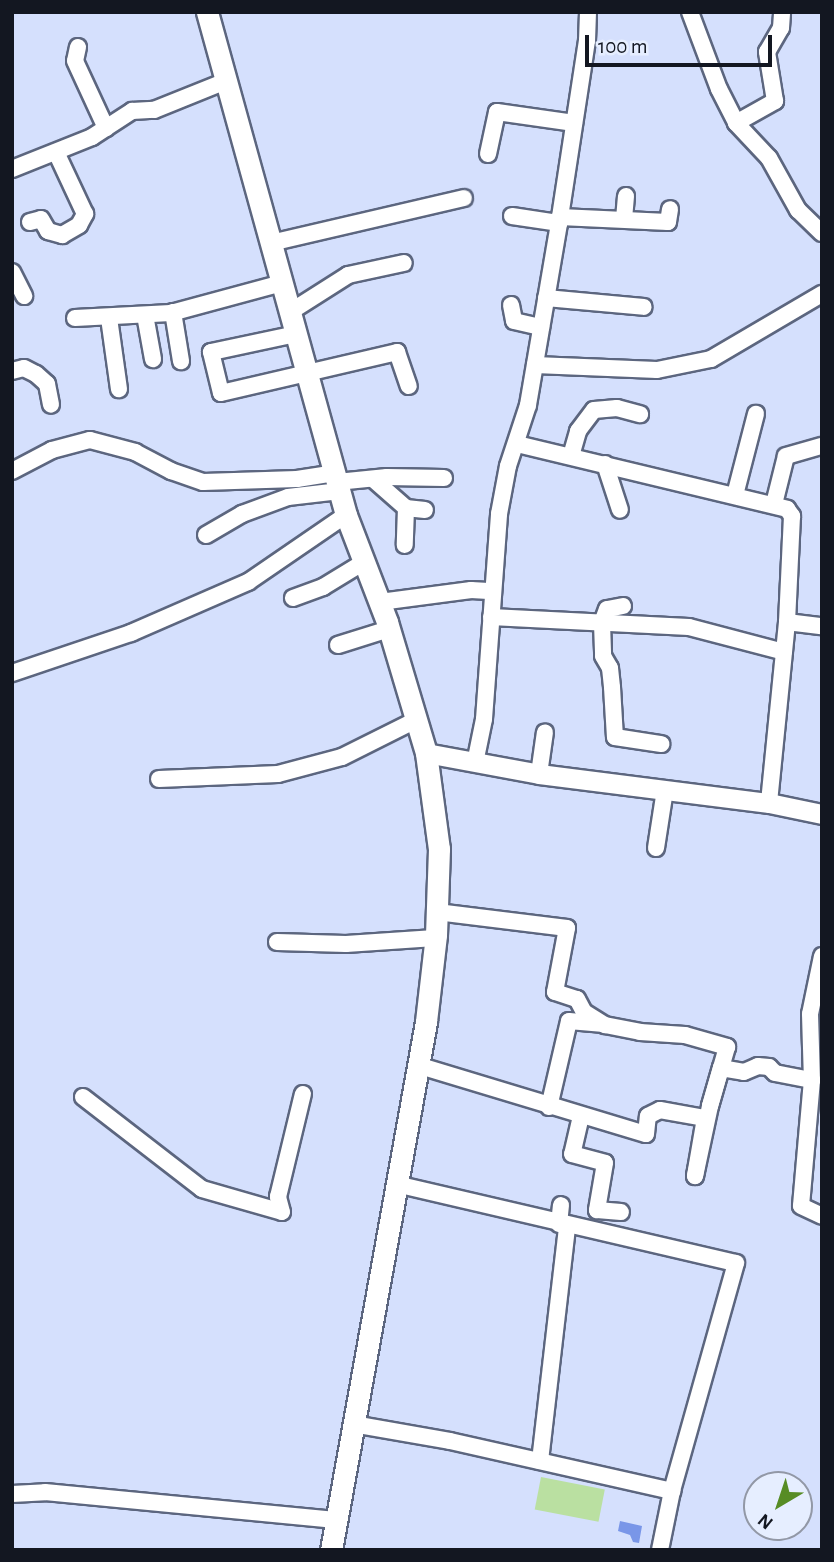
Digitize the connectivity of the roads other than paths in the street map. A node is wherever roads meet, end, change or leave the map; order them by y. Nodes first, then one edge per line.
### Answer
1 (207, 12) edge
2 (588, 12) edge
3 (690, 12) edge
4 (782, 12) edge
5 (78, 47) dead end
6 (226, 81) junction
7 (574, 123) junction
8 (736, 123) junction
9 (106, 128) junction
10 (56, 152) junction
11 (488, 153) dead end
12 (12, 169) edge
13 (626, 196) dead end
14 (464, 198) dead end
15 (670, 209) dead end
16 (512, 216) dead end
17 (624, 219) junction
18 (559, 220) junction
19 (30, 222) dead end
20 (822, 233) edge
21 (271, 243) junction
22 (404, 263) dead end
23 (12, 272) edge
24 (282, 283) junction
25 (822, 294) edge
26 (24, 296) dead end
27 (546, 298) junction
28 (511, 305) dead end
29 (644, 307) dead end
30 (173, 312) junction
31 (290, 312) junction
32 (145, 315) junction
33 (75, 318) dead end
34 (109, 318) junction
35 (541, 327) junction
36 (296, 334) junction
37 (153, 359) dead end
38 (181, 361) dead end
39 (535, 365) junction
40 (12, 371) edge
41 (308, 374) junction
42 (409, 386) dead end
43 (119, 389) dead end
44 (51, 405) dead end
45 (640, 414) dead end
46 (756, 414) dead end
47 (517, 443) junction
48 (822, 446) edge
49 (571, 456) junction
50 (605, 464) junction
51 (12, 471) edge
52 (444, 478) dead end
53 (373, 479) junction
54 (337, 482) junction
55 (735, 495) junction
56 (774, 504) junction
57 (406, 508) junction
58 (425, 510) dead end
59 (621, 510) dead end
60 (346, 515) junction
61 (206, 535) dead end
62 (405, 545) dead end
63 (364, 562) junction
64 (493, 591) junction
65 (293, 598) dead end
66 (380, 603) junction
67 (623, 606) dead end
68 (491, 617) junction
69 (787, 622) junction
70 (602, 623) junction
71 (822, 626) edge
72 (389, 629) junction
73 (338, 645) dead end
74 (784, 652) junction
75 (12, 673) edge
76 (416, 720) junction
77 (545, 732) dead end
78 (661, 744) dead end
79 (426, 753) junction
80 (475, 763) junction
81 (539, 774) junction
82 (159, 779) dead end
83 (665, 790) junction
84 (769, 803) junction
85 (822, 814) edge
86 (656, 848) dead end
87 (437, 912) junction
88 (435, 938) junction
89 (277, 942) dead end
90 (822, 956) edge
91 (605, 1025) junction
92 (417, 1065) junction
93 (812, 1080) junction
94 (303, 1094) dead end
95 (83, 1097) dead end
96 (710, 1106) junction
97 (550, 1107) junction
98 (581, 1116) junction
99 (396, 1184) junction
100 (561, 1205) dead end
101 (621, 1212) dead end
102 (822, 1216) edge
103 (563, 1225) junction
104 (353, 1424) junction
105 (540, 1461) junction
106 (672, 1491) junction
107 (12, 1494) edge
108 (336, 1520) junction
109 (331, 1550) edge
110 (660, 1550) edge

1 - 6 main road
2 - 7 street
3 - 8 street
4 - 8 street
5 - 9 street
6 - 9 street
6 - 21 main road
7 - 11 street
7 - 18 street
8 - 20 street
9 - 10 street
10 - 12 street
10 - 19 street
13 - 17 street
14 - 21 street
15 - 17 street
16 - 18 street
17 - 18 street
18 - 27 street
21 - 24 main road
22 - 31 street
23 - 26 street
24 - 30 street
24 - 31 main road
25 - 39 street
27 - 29 street
27 - 35 street
28 - 35 street
30 - 32 street
30 - 38 street
31 - 36 main road
32 - 34 street
32 - 37 street
33 - 34 street
34 - 43 street
35 - 39 street
36 - 41 main road
36 - 41 street
39 - 47 street
40 - 44 street
41 - 42 street
41 - 54 main road
45 - 49 street
46 - 55 street
47 - 49 street
47 - 64 street
48 - 56 street
49 - 50 street
50 - 55 street
50 - 59 street
51 - 54 street
52 - 53 street
53 - 54 street
53 - 57 street
54 - 60 main road
54 - 61 street
55 - 56 street
56 - 69 street
57 - 58 street
57 - 62 street
60 - 63 main road
60 - 75 street
63 - 65 street
63 - 66 main road
64 - 66 street
64 - 68 street
66 - 72 main road
67 - 70 street
68 - 70 street
68 - 80 street
69 - 71 street
69 - 74 street
70 - 74 street
70 - 78 street
72 - 73 street
72 - 76 main road
74 - 84 street
76 - 79 main road
76 - 82 street
77 - 81 street
79 - 80 street
79 - 87 main road
80 - 81 street
81 - 83 street
83 - 84 street
83 - 86 street
84 - 85 street
87 - 88 main road
87 - 91 street
88 - 89 street
88 - 92 main road
90 - 93 street
91 - 96 street
91 - 97 street
92 - 97 street
92 - 99 main road
93 - 96 street
93 - 102 street
94 - 95 street
96 - 98 street
97 - 98 street
98 - 101 street
99 - 103 street
99 - 104 main road
100 - 103 street
103 - 105 street
103 - 106 street
104 - 105 street
104 - 108 main road
105 - 106 street
106 - 110 street
107 - 108 street
108 - 109 main road

